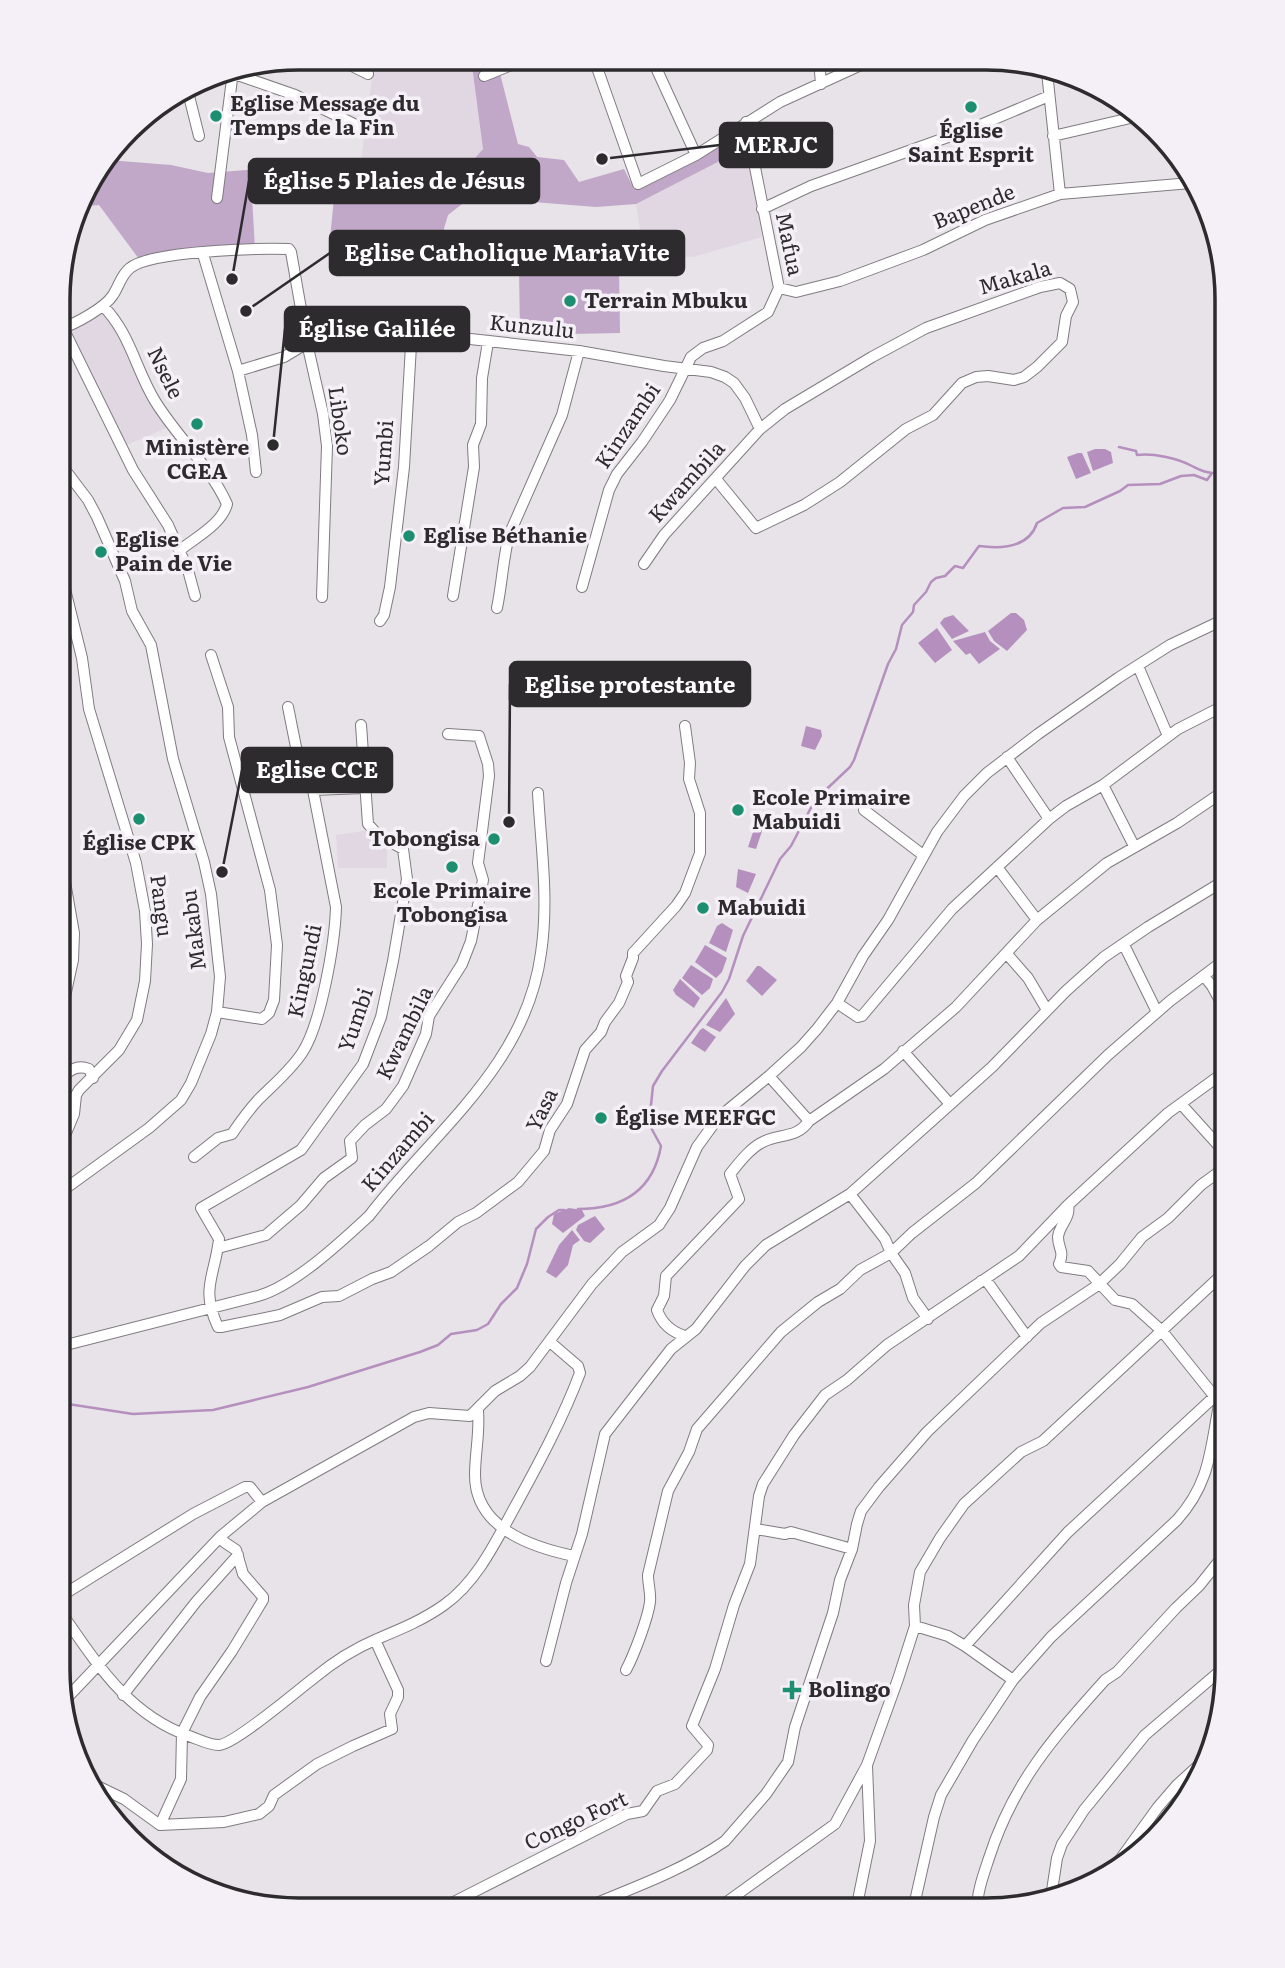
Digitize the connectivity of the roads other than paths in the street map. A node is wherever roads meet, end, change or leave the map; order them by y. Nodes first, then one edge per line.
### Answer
1 (360, 70) edge
2 (499, 70) edge
3 (598, 70) edge
4 (657, 70) edge
5 (820, 70) edge
6 (852, 70) edge
7 (368, 74) dead end
8 (484, 76) dead end
9 (245, 77) edge
10 (1048, 79) edge
11 (231, 81) edge
12 (821, 84) junction
13 (1049, 96) junction
14 (190, 98) edge
15 (1127, 119) edge
16 (746, 122) junction
17 (360, 127) dead end
18 (199, 136) dead end
19 (1053, 136) junction
20 (696, 155) junction
21 (1183, 184) edge
22 (1060, 194) junction
23 (217, 198) dead end
24 (762, 209) junction
25 (203, 254) junction
26 (779, 288) junction
27 (103, 306) junction
28 (70, 324) edge
29 (412, 328) junction
30 (488, 342) junction
31 (307, 343) junction
32 (70, 347) edge
33 (579, 351) junction
34 (687, 369) junction
35 (238, 371) junction
36 (760, 429) junction
37 (256, 472) dead end
38 (70, 476) edge
39 (716, 479) junction
40 (180, 550) junction
41 (645, 564) dead end
42 (582, 587) dead end
43 (195, 596) dead end
44 (453, 596) dead end
45 (322, 597) dead end
46 (497, 608) dead end
47 (70, 609) edge
48 (380, 621) dead end
49 (1215, 624) edge
50 (211, 655) dead end
51 (1138, 666) junction
52 (288, 707) dead end
53 (1215, 710) edge
54 (361, 725) dead end
55 (685, 726) dead end
56 (448, 734) dead end
57 (1168, 736) junction
58 (1007, 757) junction
59 (1104, 785) junction
60 (365, 788) junction
61 (313, 790) junction
62 (538, 793) dead end
63 (1215, 797) edge
64 (864, 810) dead end
65 (1049, 820) junction
66 (1134, 846) junction
67 (923, 855) junction
68 (997, 867) junction
69 (1215, 886) edge
70 (70, 906) edge
71 (71, 911) joint
72 (1037, 920) junction
73 (1124, 945) junction
74 (1007, 954) junction
75 (1215, 967) edge
76 (1204, 976) junction
77 (70, 978) edge
78 (1215, 991) edge
79 (837, 1003) junction
80 (1047, 1010) junction
81 (217, 1012) junction
82 (1157, 1012) junction
83 (904, 1051) junction
84 (70, 1071) edge
85 (769, 1076) junction
86 (93, 1078) junction
87 (1215, 1079) edge
88 (950, 1104) junction
89 (1181, 1104) junction
90 (809, 1121) junction
91 (70, 1125) edge
92 (1215, 1142) edge
93 (194, 1157) dead end
94 (1215, 1175) edge
95 (70, 1185) edge
96 (850, 1194) junction
97 (1068, 1205) junction
98 (218, 1248) junction
99 (891, 1253) junction
100 (1215, 1281) edge
101 (977, 1283) junction
102 (1098, 1285) junction
103 (210, 1307) junction
104 (928, 1319) junction
105 (1162, 1331) junction
106 (685, 1336) junction
107 (1027, 1337) junction
108 (550, 1342) junction
109 (70, 1344) edge
110 (1215, 1399) edge
111 (1215, 1409) edge
112 (478, 1410) junction
113 (1215, 1430) edge
114 (262, 1502) junction
115 (756, 1529) junction
116 (502, 1530) junction
117 (221, 1536) junction
118 (852, 1549) junction
119 (238, 1555) junction
120 (574, 1556) junction
121 (1215, 1567) edge
122 (70, 1591) edge
123 (70, 1626) edge
124 (915, 1626) junction
125 (375, 1640) junction
126 (965, 1646) junction
127 (546, 1661) dead end
128 (98, 1667) junction
129 (626, 1670) dead end
130 (1215, 1675) edge
131 (1013, 1680) junction
132 (72, 1694) edge
133 (123, 1695) junction
134 (182, 1733) junction
135 (867, 1765) junction
136 (1189, 1774) edge
137 (106, 1791) edge
138 (160, 1825) junction
139 (1128, 1848) edge
140 (1052, 1888) edge
141 (462, 1898) edge
142 (608, 1898) edge
143 (735, 1898) edge
144 (858, 1898) edge
145 (916, 1898) edge
146 (978, 1898) edge

1 - 7 street
2 - 8 street
3 - 20 street
4 - 20 street
5 - 12 street
6 - 12 street
9 - 17 street
10 - 13 street
11 - 23 street
12 - 16 street
13 - 19 street
13 - 24 street
14 - 18 street
15 - 19 street
16 - 20 street
16 - 24 street, Mafua
19 - 22 street
21 - 22 street, Bapende
22 - 26 street, Bapende
24 - 26 street, Mafua
25 - 27 street
25 - 31 street, Liboko
25 - 35 street
26 - 34 street, Mafua
27 - 28 street
27 - 40 street, Nsele
29 - 30 street, Kunzulu
29 - 31 street, Kunzulu
29 - 48 street, Yumbi
30 - 33 street, Kunzulu
30 - 44 street
31 - 35 street, Kunzulu
31 - 45 street, Liboko
32 - 40 street
33 - 34 street, Kunzulu
33 - 46 street
34 - 36 street, Kunzulu
34 - 42 street, Kinzambi
35 - 37 street
36 - 39 street, Kwambila
36 - 39 street, Makala
38 - 81 street, Makabu
39 - 41 street, Kwambila
40 - 43 street
47 - 86 street, Pangu
49 - 51 street
50 - 81 street
51 - 57 street
51 - 58 street
52 - 61 street, Kingundi
53 - 57 street
54 - 60 street, Yumbi
55 - 103 street, Yasa
56 - 98 street, Kwambila
57 - 59 street
58 - 65 street
58 - 67 street
59 - 65 street
59 - 66 street
60 - 61 street
60 - 98 street, Yumbi
61 - 93 street, Kingundi
62 - 103 street, Kinzambi
63 - 66 street
64 - 67 street
65 - 68 street
66 - 72 street
67 - 79 street
68 - 72 street
68 - 79 street
69 - 73 street
70 - 71 street
71 - 77 street
72 - 74 street
73 - 80 street
73 - 82 street
74 - 80 street
74 - 83 street
75 - 76 street
76 - 78 street
76 - 82 street
79 - 85 street
80 - 88 street
81 - 95 street, Makabu
82 - 99 street
83 - 88 street
83 - 90 street
84 - 86 street
85 - 90 street
85 - 108 street
86 - 91 street, Pangu
87 - 89 street
88 - 96 street
89 - 92 street
89 - 97 street
90 - 106 street
94 - 102 street
96 - 99 street
96 - 106 street
97 - 101 street
97 - 102 street
98 - 103 street
99 - 104 street
99 - 129 street
100 - 105 street
101 - 104 street
101 - 107 street
102 - 105 street
102 - 107 street
103 - 109 street, Kinzambi
104 - 115 street
105 - 110 street
105 - 124 street
106 - 120 street
107 - 118 street
108 - 112 street
108 - 116 street
111 - 126 street
112 - 114 street
112 - 116 street
113 - 131 street
114 - 117 street
114 - 122 street
115 - 118 street
115 - 141 street, Congo Fort
116 - 120 street
116 - 125 street
117 - 119 street
117 - 128 street
118 - 142 street
119 - 133 street
119 - 134 street
120 - 127 street
121 - 146 street
123 - 128 street
124 - 126 street
124 - 135 street
125 - 134 street
125 - 138 street
126 - 131 street
128 - 132 street
128 - 133 street
130 - 140 street
131 - 145 street
133 - 134 street
134 - 138 street
135 - 143 street
135 - 144 street
136 - 139 street
137 - 138 street

